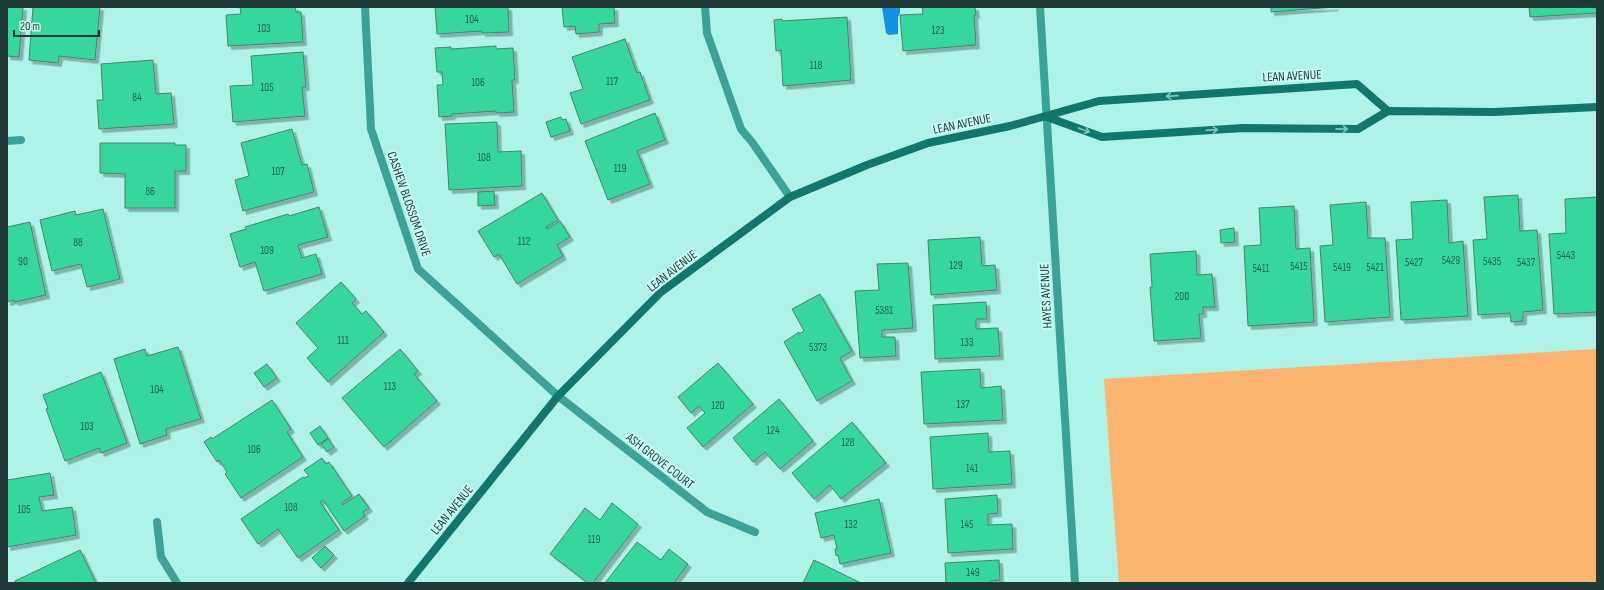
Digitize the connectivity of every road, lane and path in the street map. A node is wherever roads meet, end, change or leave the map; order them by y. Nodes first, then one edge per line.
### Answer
1 (365, 7) edge
2 (705, 7) edge
3 (1040, 7) edge
4 (1597, 107) edge
5 (1388, 111) junction
6 (1047, 117) junction
7 (21, 140) dead end
8 (7, 141) edge
9 (790, 197) junction
10 (558, 396) junction
11 (157, 522) dead end
12 (755, 532) dead end
13 (177, 583) edge
14 (408, 583) edge
15 (1075, 583) edge

1 - 10 street, CASHEW BLOSSOM DRIVE
2 - 9 street
3 - 6 street, HAYES AVENUE
4 - 5 street
6 -> 5 street
5 -> 6 street, LEAN AVENUE
6 - 9 street, LEAN AVENUE
6 - 15 street, HAYES AVENUE
7 - 8 street
9 - 10 street, LEAN AVENUE
10 - 12 street, ASH GROVE COURT
10 - 14 street, LEAN AVENUE
11 - 13 street

